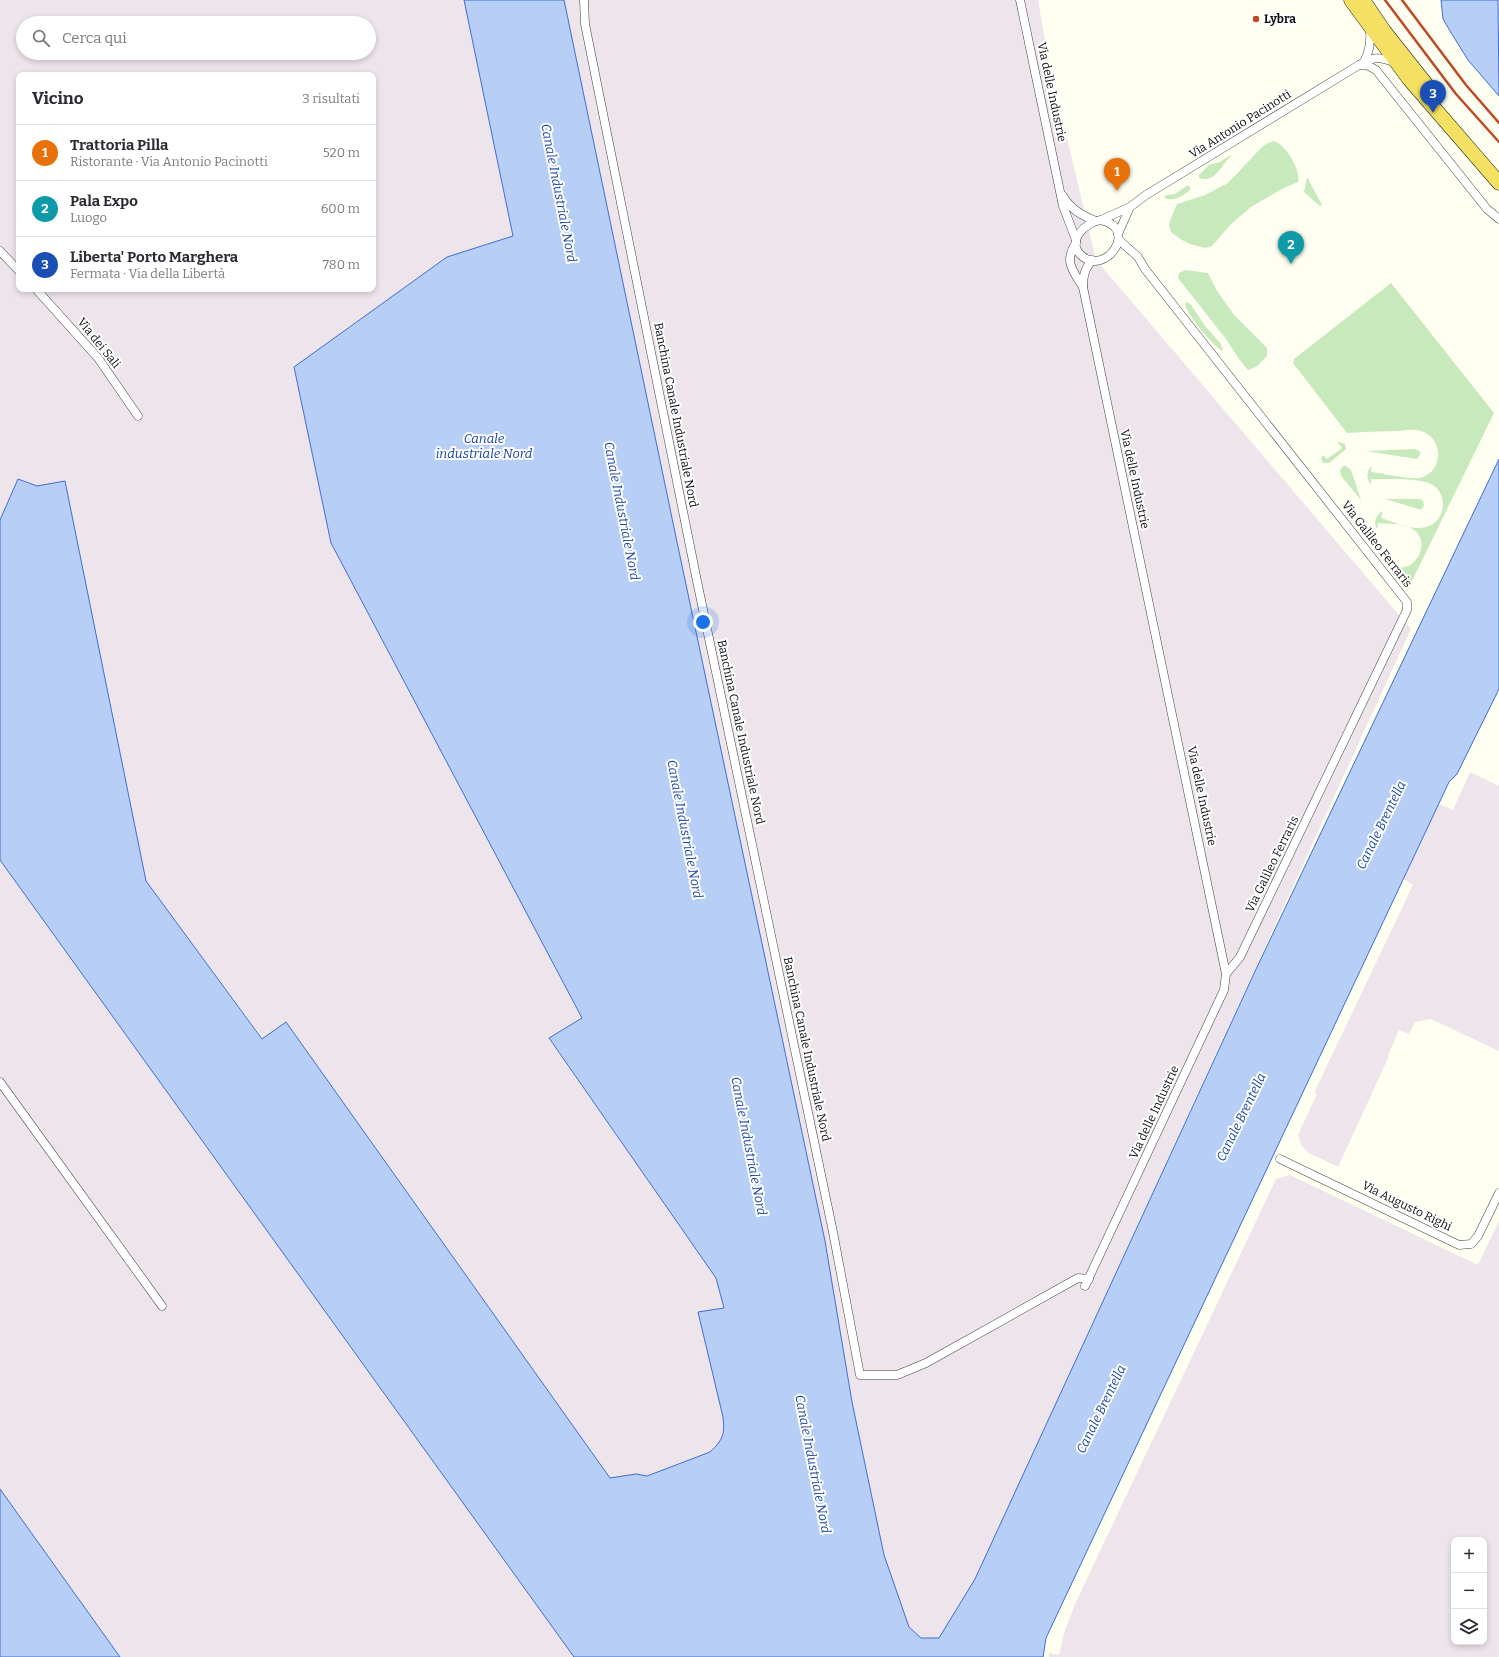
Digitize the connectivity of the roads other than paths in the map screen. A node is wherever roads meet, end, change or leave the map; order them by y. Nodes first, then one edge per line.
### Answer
1 (584, 0) edge
2 (1020, 0) edge
3 (1351, 0) edge
4 (1363, 0) edge
5 (1370, 28) junction
6 (1361, 63) junction
7 (1397, 63) junction
8 (1499, 170) edge
9 (1499, 183) edge
10 (1060, 190) junction
11 (1130, 206) junction
12 (1499, 219) edge
13 (1099, 220) junction
14 (1118, 237) junction
15 (1076, 241) junction
16 (0, 251) edge
17 (1112, 253) junction
18 (1092, 260) junction
19 (16, 268) edge
20 (1145, 269) junction
21 (1083, 287) junction
22 (39, 292) edge
23 (138, 416) dead end
24 (1226, 974) junction
25 (0, 1082) edge
26 (1280, 1159) dead end
27 (1499, 1192) edge
28 (1087, 1283) joint
29 (162, 1306) dead end

1 - 28 street, Banchina Canale Industriale Nord
2 - 10 street, Via delle Industrie
3 - 5 highway
4 - 8 highway
5 - 6 street
5 - 7 highway
6 - 7 street, Via Antonio Pacinotti
6 - 11 street, Via Antonio Pacinotti
6 - 12 street
7 - 9 highway
10 - 13 street, Via delle Industrie
10 - 15 street, Via delle Industrie
11 - 13 street, Via Antonio Pacinotti
11 - 14 street
13 - 14 street
13 - 15 street
14 - 17 street
14 - 20 street, Via Galileo Ferraris
15 - 18 street
15 - 21 street, Via delle Industrie
16 - 19 street
17 - 18 street
17 - 20 street, Via Galileo Ferraris
18 - 21 street, Via delle Industrie
20 - 24 street, Via Galileo Ferraris
21 - 24 street, Via delle Industrie
22 - 23 street, Via dei Sali
24 - 28 street, Via delle Industrie
25 - 29 street
26 - 27 street, Via Augusto Righi

